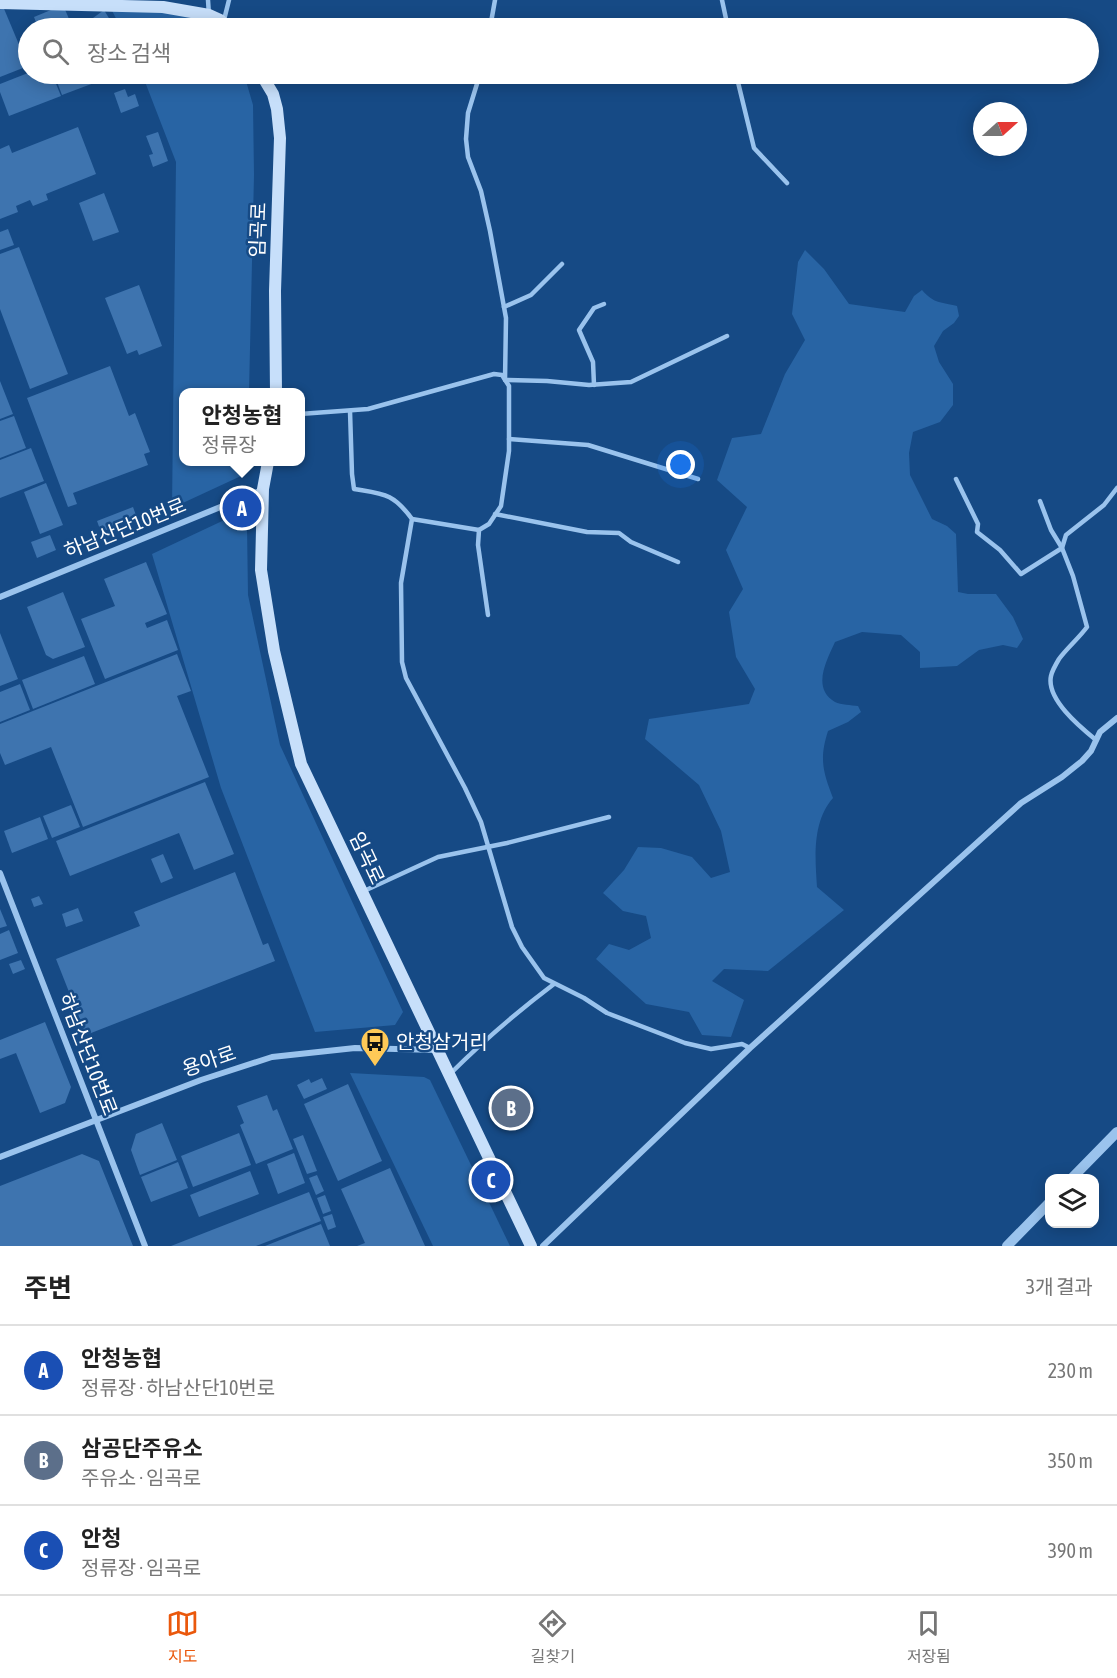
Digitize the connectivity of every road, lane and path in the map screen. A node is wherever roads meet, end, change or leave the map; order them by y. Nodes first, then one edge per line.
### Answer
1 (208, 0) edge
2 (229, 0) edge
3 (495, 0) edge
4 (722, 0) edge
5 (0, 3) edge
6 (209, 15) junction
7 (214, 18) edge
8 (227, 18) edge
9 (492, 18) edge
10 (726, 18) edge
11 (267, 84) edge
12 (477, 84) edge
13 (738, 84) edge
14 (787, 183) dead end
15 (562, 264) dead end
16 (604, 304) dead end
17 (504, 307) junction
18 (727, 336) dead end
19 (505, 380) junction
20 (594, 385) junction
21 (276, 388) edge
22 (350, 411) junction
23 (305, 414) edge
24 (509, 439) junction
25 (267, 466) edge
26 (698, 479) dead end
27 (956, 479) dead end
28 (1117, 488) edge
29 (263, 489) junction
30 (1040, 501) dead end
31 (495, 514) junction
32 (412, 519) junction
33 (479, 530) junction
34 (1062, 548) junction
35 (678, 562) dead end
36 (0, 597) edge
37 (488, 615) dead end
38 (1117, 718) edge
39 (1096, 740) junction
40 (609, 817) dead end
41 (489, 846) junction
42 (0, 873) edge
43 (362, 892) junction
44 (554, 984) junction
45 (750, 1048) junction
46 (438, 1050) junction
47 (450, 1074) junction
48 (96, 1120) junction
49 (1117, 1132) edge
50 (0, 1157) edge
51 (1077, 1174) edge
52 (1045, 1207) edge
53 (145, 1246) edge
54 (531, 1246) edge
55 (543, 1246) edge
56 (1007, 1246) edge

1 - 6 lane
2 - 8 lane
3 - 9 lane
4 - 10 lane
5 - 6 main road
6 - 7 main road
11 - 21 main road, 임곡로
12 - 17 lane
13 - 14 lane
15 - 17 lane
16 - 20 lane
17 - 19 lane
18 - 20 lane
19 - 20 lane
19 - 22 lane
19 - 24 lane
22 - 23 lane
22 - 32 lane
24 - 26 lane
24 - 31 lane
25 - 29 main road, 임곡로
27 - 34 lane
28 - 34 lane
29 - 36 street, 하남산단10번로
29 - 43 main road, 임곡로
30 - 34 lane
31 - 33 lane
31 - 35 lane
32 - 33 lane
32 - 41 lane
33 - 37 lane
34 - 39 lane
38 - 39 street
39 - 45 street
40 - 41 lane
41 - 43 lane
41 - 44 lane
42 - 48 street, 하남산단10번로
43 - 46 main road, 임곡로
44 - 45 lane
44 - 47 lane
45 - 55 street
46 - 47 main road, 임곡로
46 - 48 street, 용아로
47 - 54 main road, 임곡로
48 - 50 street, 용아로
48 - 53 street, 하남산단10번로
49 - 51 street
52 - 56 street

